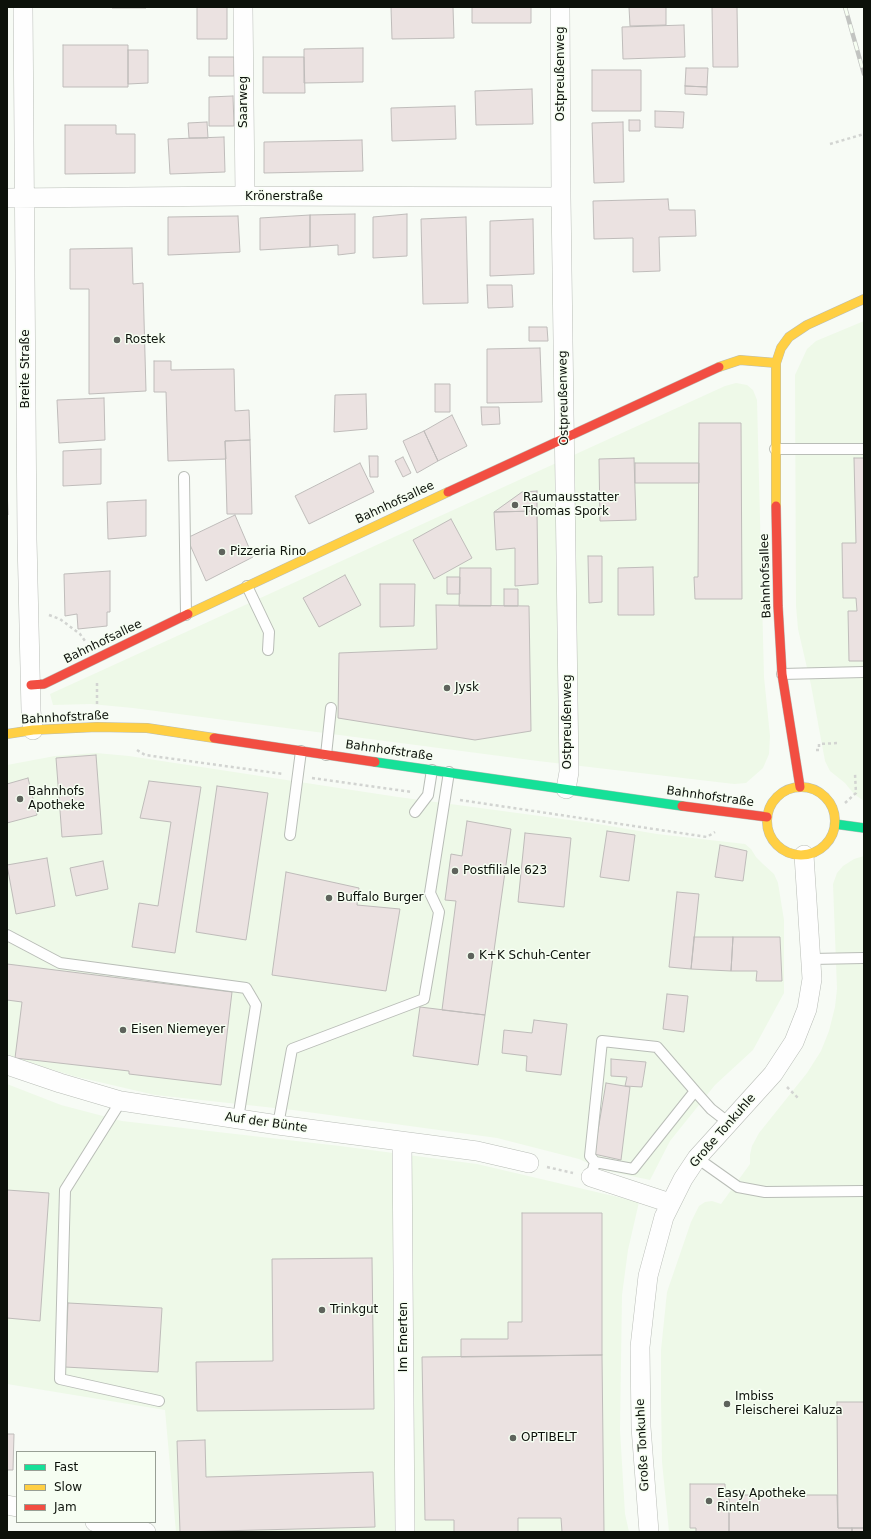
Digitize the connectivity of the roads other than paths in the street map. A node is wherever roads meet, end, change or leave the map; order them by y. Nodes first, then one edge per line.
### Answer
1 (23, 7) edge
2 (244, 7) edge
3 (560, 7) edge
4 (245, 196) junction
5 (561, 197) junction
6 (16, 198) edge
7 (864, 299) edge
8 (776, 363) junction
9 (565, 436) junction
10 (775, 449) junction
11 (864, 449) edge
12 (184, 476) dead end
13 (247, 586) junction
14 (186, 614) junction
15 (268, 650) dead end
16 (864, 672) edge
17 (782, 674) junction
18 (30, 685) junction
19 (331, 708) dead end
20 (34, 730) junction
21 (7, 734) edge
22 (301, 751) junction
23 (326, 754) junction
24 (432, 770) junction
25 (449, 772) junction
26 (800, 787) junction
27 (566, 789) junction
28 (415, 812) dead end
29 (767, 817) junction
30 (835, 824) junction
31 (864, 828) edge
32 (290, 835) dead end
33 (804, 855) junction
34 (7, 935) edge
35 (864, 958) edge
36 (811, 959) junction
37 (7, 1065) edge
38 (696, 1091) junction
39 (121, 1101) junction
40 (238, 1119) junction
41 (729, 1123) junction
42 (278, 1125) junction
43 (402, 1142) junction
44 (697, 1158) junction
45 (529, 1163) road end
46 (593, 1170) junction
47 (864, 1191) edge
48 (670, 1203) junction
49 (159, 1401) dead end
50 (100, 1523) edge
51 (146, 1532) edge
52 (405, 1532) edge
53 (648, 1532) edge

1 - 6 street, Breite Straße
2 - 4 street, Saarweg
3 - 5 street, Ostpreußenweg
4 - 5 street, Krönerstraße
4 - 6 street, Krönerstraße
5 - 9 street, Ostpreußenweg
6 - 18 street, Breite Straße
7 - 8 street, Bahnhofsallee
8 - 9 street, Bahnhofsallee
8 - 10 street, Bahnhofsallee
9 - 13 street, Bahnhofsallee
9 - 27 street, Ostpreußenweg
10 - 11 lane
10 - 17 street, Bahnhofsallee
12 - 14 lane
13 - 14 street, Bahnhofsallee
13 - 15 lane
14 - 18 street, Bahnhofsallee
16 - 17 lane
17 - 26 street, Bahnhofsallee
18 - 20 street, Breite Straße
19 - 23 lane
20 - 21 street, Bahnhofstraße
20 - 22 street, Bahnhofstraße
22 - 23 street, Bahnhofstraße
22 - 32 lane
23 - 24 street, Bahnhofstraße
24 - 25 street, Bahnhofstraße
24 - 28 lane
25 - 27 street, Bahnhofstraße
25 - 42 lane
26 - 29 street
26 - 30 street
27 - 29 street, Bahnhofstraße
29 - 33 street
30 - 31 street
30 - 33 street
33 - 36 street, Große Tonkuhle
34 - 40 lane
35 - 36 lane
36 - 41 street, Große Tonkuhle
37 - 39 street, Auf der Bünte
38 - 41 lane
38 - 46 lane
38 - 46 lane
39 - 40 street, Auf der Bünte
39 - 49 lane
40 - 42 street, Auf der Bünte
41 - 44 street, Große Tonkuhle
42 - 43 street, Auf der Bünte
43 - 45 street, Auf der Bünte
43 - 52 street, Im Emerten
44 - 47 lane
44 - 48 street, Große Tonkuhle
46 - 48 street
48 - 53 street, Große Tonkuhle
50 - 51 street

